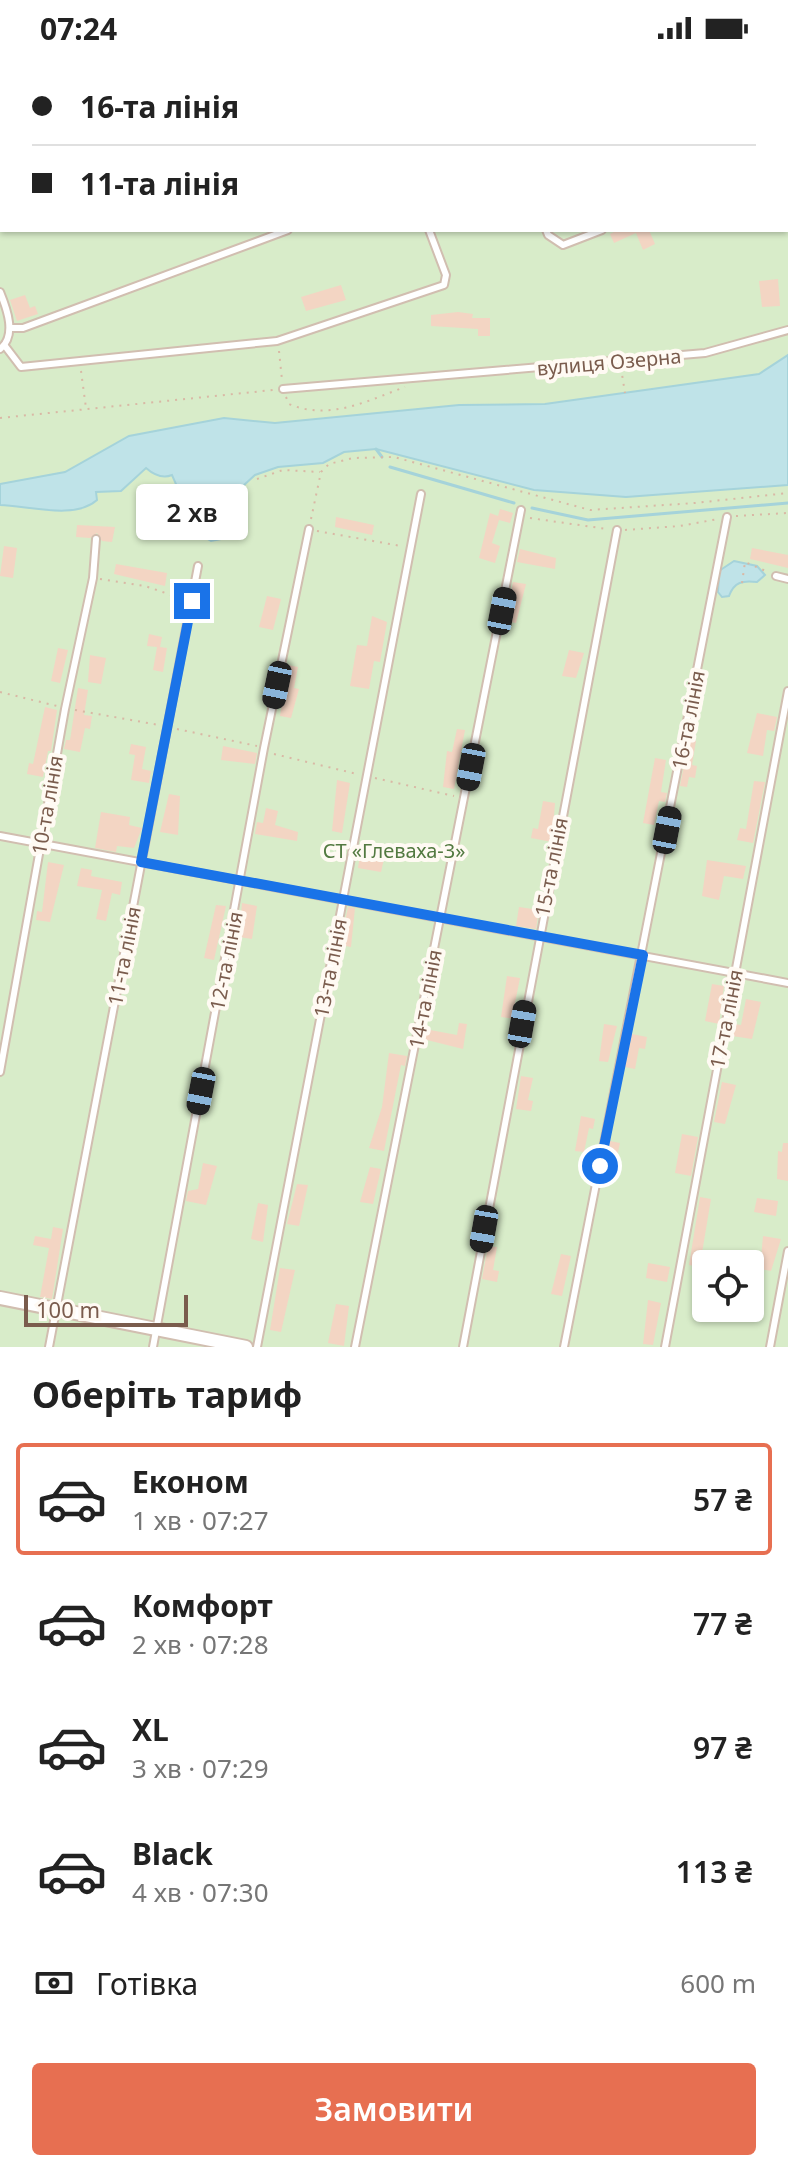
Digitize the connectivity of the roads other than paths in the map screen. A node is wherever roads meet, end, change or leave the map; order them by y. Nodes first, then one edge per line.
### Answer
1 (283, 232) edge
2 (430, 232) edge
3 (548, 232) edge
4 (597, 232) edge
5 (0, 292) edge
6 (10, 328) junction
7 (788, 330) edge
8 (2, 348) edge
9 (283, 389) road end
10 (421, 494) dead end
11 (521, 513) road end
12 (727, 517) road end
13 (309, 529) road end
14 (617, 530) road end
15 (96, 539) dead end
16 (198, 566) dead end
17 (776, 576) road end
18 (788, 579) edge
19 (788, 691) edge
20 (0, 836) edge
21 (40, 843) junction
22 (141, 862) junction
23 (241, 880) junction
24 (344, 899) junction
25 (442, 917) junction
26 (538, 935) junction
27 (643, 955) junction
28 (735, 972) junction
29 (788, 983) edge
30 (0, 1072) edge
31 (788, 1251) edge
32 (0, 1298) edge
33 (56, 1309) junction
34 (156, 1331) junction
35 (49, 1347) edge
36 (153, 1347) edge
37 (246, 1347) edge
38 (257, 1347) edge
39 (355, 1347) edge
40 (463, 1347) edge
41 (564, 1347) edge
42 (665, 1347) edge
43 (770, 1347) edge

1 - 6 lane
2 - 8 lane
3 - 4 lane
5 - 6 lane
6 - 8 lane
7 - 9 lane, вулиця Озерна
10 - 24 lane, 13-та лінія
11 - 25 lane, 14-та лінія
12 - 27 lane, 16-та лінія
13 - 23 lane, 12-та лінія
14 - 26 lane, 15-та лінія
15 - 21 lane, 10-та лінія
16 - 22 lane, 11-та лінія
17 - 18 lane
19 - 28 lane, 17-та лінія
20 - 21 lane
21 - 22 lane
21 - 30 lane, 10-та лінія
22 - 23 lane
22 - 33 lane, 11-та лінія
23 - 24 lane
23 - 34 lane, 12-та лінія
24 - 25 lane
24 - 38 lane, 13-та лінія
25 - 26 lane
25 - 39 lane, 14-та лінія
26 - 27 lane
26 - 40 lane, 15-та лінія
27 - 28 lane
27 - 41 lane, 16-та лінія
28 - 29 lane
28 - 42 lane, 17-та лінія
31 - 43 lane
32 - 33 street
33 - 34 street
33 - 35 lane, 11-та лінія
34 - 36 lane, 12-та лінія
34 - 37 street

